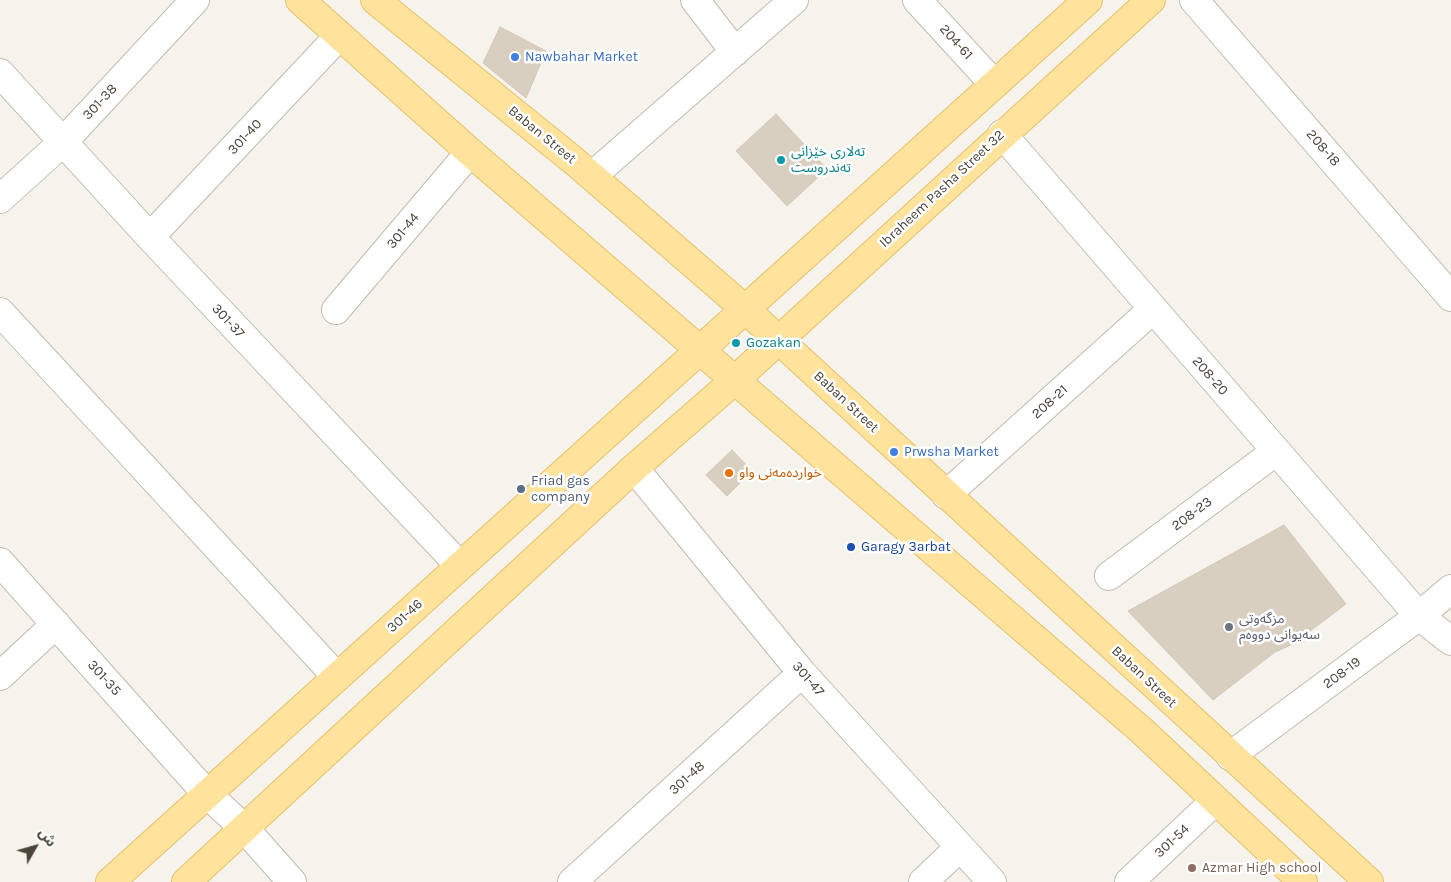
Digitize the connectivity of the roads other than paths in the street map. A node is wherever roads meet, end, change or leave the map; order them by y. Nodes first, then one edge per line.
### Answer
1 (195, 0) edge
2 (300, 0) edge
3 (375, 0) edge
4 (695, 0) edge
5 (794, 0) edge
6 (917, 0) edge
7 (1088, 0) edge
8 (1151, 0) edge
9 (1194, 0) edge
10 (340, 36) junction
11 (735, 52) junction
12 (0, 73) edge
13 (994, 84) junction
14 (1002, 134) junction
15 (63, 142) junction
16 (470, 152) junction
17 (592, 176) junction
18 (0, 199) edge
19 (150, 237) junction
20 (1451, 297) edge
21 (744, 309) junction
22 (1154, 309) junction
23 (336, 310) dead end
24 (0, 312) edge
25 (778, 340) junction
26 (700, 350) junction
27 (734, 380) junction
28 (1276, 452) junction
29 (634, 468) junction
30 (946, 495) junction
31 (0, 562) edge
32 (460, 566) junction
33 (1109, 576) dead end
34 (1451, 589) edge
35 (1419, 616) junction
36 (56, 624) junction
37 (1451, 641) edge
38 (802, 673) junction
39 (0, 676) edge
40 (337, 677) junction
41 (1230, 756) junction
42 (207, 794) junction
43 (1215, 801) junction
44 (245, 829) junction
45 (960, 847) junction
46 (110, 882) edge
47 (186, 882) edge
48 (292, 882) edge
49 (572, 882) edge
50 (923, 882) edge
51 (992, 882) edge
52 (1129, 882) edge
53 (1303, 882) edge
54 (1369, 882) edge

1 - 15 street, 301-38
2 - 10 main road
3 - 17 main road, Baban Street
4 - 11 street
5 - 11 street
6 - 13 street, 204-61
7 - 13 main road
8 - 14 main road, Ibraheem Pasha Street 32
9 - 20 street, 208-18
10 - 16 main road
10 - 19 street, 301-40
11 - 17 street
12 - 15 street, 301-37
13 - 21 main road
14 - 22 street, 208-20
14 - 25 main road, Ibraheem Pasha Street 32
15 - 18 street, 301-38
15 - 19 street, 301-37
16 - 23 street, 301-44
16 - 26 main road
17 - 21 main road, Baban Street
19 - 32 street, 301-37
21 - 25 main road, Baban Street
21 - 26 main road
22 - 28 street, 208-20
22 - 30 street, 208-21
24 - 40 street
25 - 27 main road, Ibraheem Pasha Street 32
25 - 30 main road, Baban Street
26 - 27 main road
26 - 32 main road, 301-46
27 - 29 main road
27 - 43 main road
28 - 33 street, 208-23
28 - 35 street, 208-20
29 - 38 street, 301-47
29 - 44 main road
30 - 41 main road, Baban Street
31 - 36 street, 301-35
32 - 40 main road, 301-46
34 - 35 street, 208-19
35 - 37 street, 208-20
35 - 41 street, 208-19
36 - 39 street
36 - 42 street, 301-35
38 - 45 street, 301-47
38 - 49 street, 301-48
40 - 42 main road, 301-46
41 - 54 main road, Baban Street
42 - 44 street, 301-35
42 - 46 main road, 301-46
43 - 52 street, 301-54
43 - 53 main road
44 - 47 main road
44 - 48 street, 301-35
45 - 50 street
45 - 51 street, 301-47

